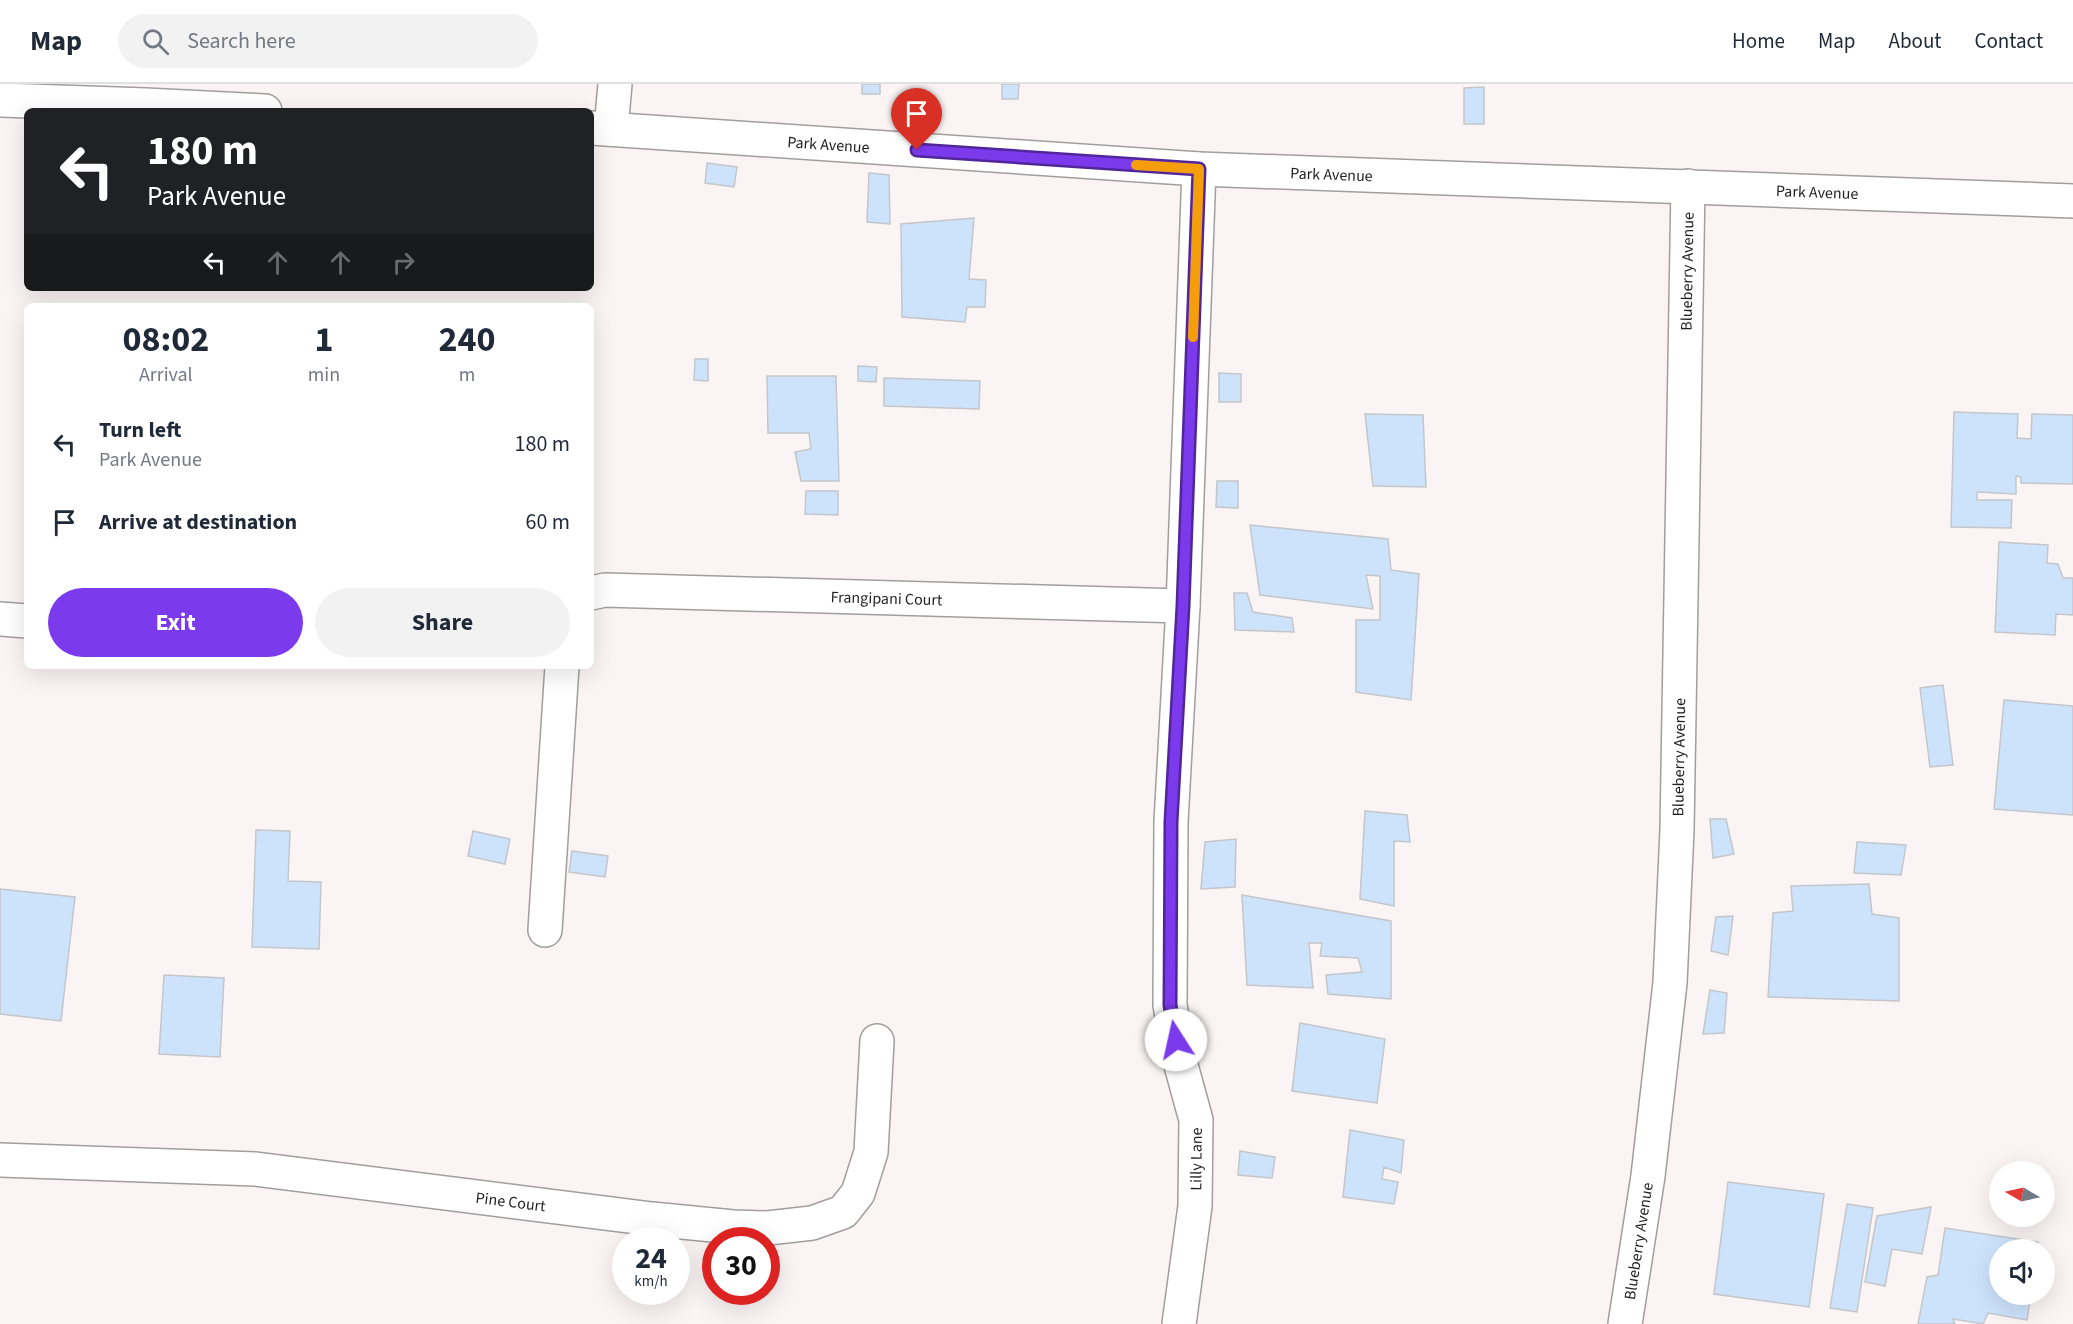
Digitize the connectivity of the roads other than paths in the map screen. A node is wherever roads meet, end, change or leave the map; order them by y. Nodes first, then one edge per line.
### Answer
1 (615, 84) edge
2 (147, 94) edge
3 (0, 100) edge
4 (245, 108) edge
5 (601, 129) edge
6 (1199, 169) junction
7 (1688, 186) junction
8 (2073, 201) edge
9 (594, 592) edge
10 (1183, 606) junction
11 (0, 619) edge
12 (24, 621) edge
13 (562, 669) edge
14 (545, 930) dead end
15 (878, 1041) dead end
16 (0, 1160) edge
17 (1179, 1324) edge
18 (1624, 1324) edge

1 - 5 street
2 - 3 street
2 - 4 street
5 - 6 street, Park Avenue
6 - 7 street, Park Avenue
6 - 10 street, Lilly Lane
7 - 8 street, Park Avenue
7 - 18 street, Blueberry Avenue
9 - 10 street, Frangipani Court
10 - 17 street, Lilly Lane
11 - 12 street
13 - 14 street
15 - 16 street, Pine Court

